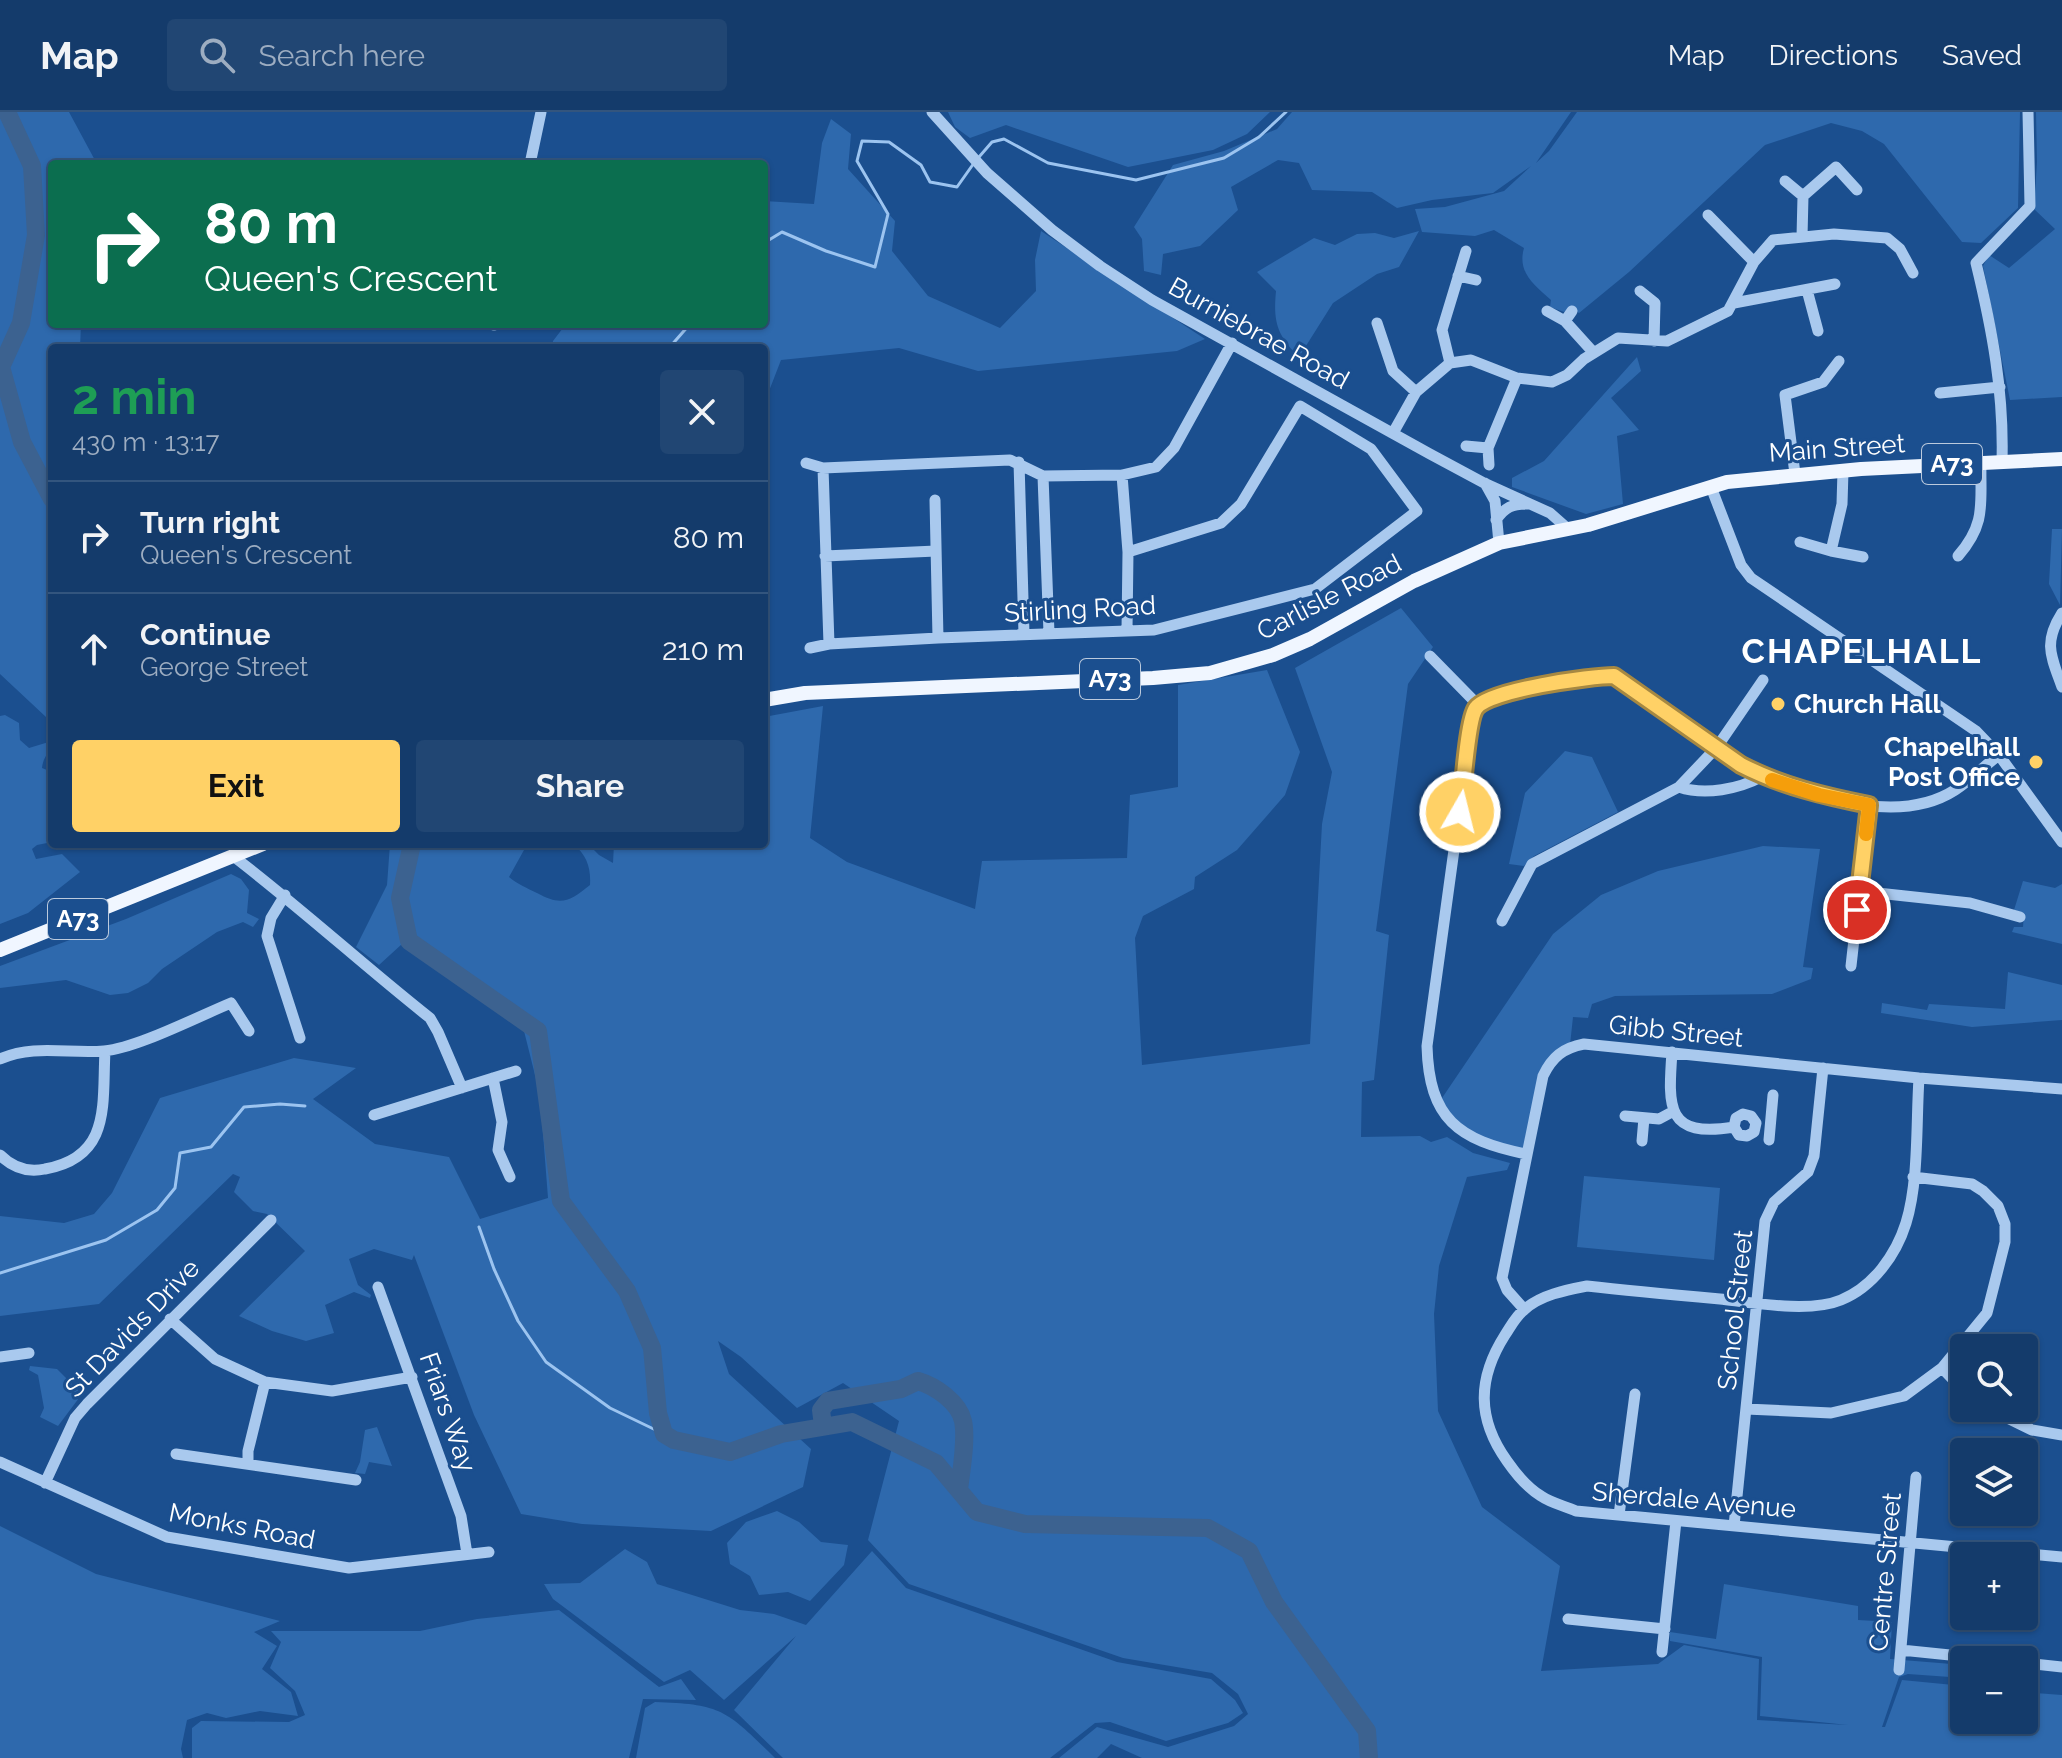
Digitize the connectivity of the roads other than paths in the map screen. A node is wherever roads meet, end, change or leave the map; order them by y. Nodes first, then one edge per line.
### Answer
1 (541, 112) edge
2 (932, 112) edge
3 (2028, 112) edge
4 (531, 160) edge
5 (1785, 181) dead end
6 (1857, 190) dead end
7 (1803, 196) junction
8 (1708, 215) dead end
9 (1802, 237) junction
10 (1466, 251) dead end
11 (1754, 262) junction
12 (1913, 273) dead end
13 (1458, 276) junction
14 (1476, 280) dead end
15 (1835, 284) dead end
16 (1807, 290) junction
17 (1640, 291) dead end
18 (1734, 303) junction
19 (1547, 311) dead end
20 (1377, 323) dead end
21 (1818, 331) dead end
22 (1654, 341) junction
23 (1232, 343) junction
24 (1593, 352) junction
25 (1839, 361) dead end
26 (1450, 363) junction
27 (1517, 378) junction
28 (2000, 387) junction
29 (1416, 392) junction
30 (1940, 393) dead end
31 (1393, 433) junction
32 (1466, 446) dead end
33 (1488, 448) junction
34 (2062, 459) edge
35 (2002, 461) junction
36 (1019, 462) junction
37 (1981, 462) junction
38 (806, 463) dead end
39 (1489, 465) dead end
40 (823, 468) junction
41 (1843, 471) junction
42 (1795, 474) junction
43 (1122, 475) junction
44 (1043, 476) junction
45 (1484, 483) junction
46 (1711, 487) junction
47 (935, 500) dead end
48 (1531, 503) junction
49 (1495, 520) junction
50 (1567, 528) junction
51 (1800, 542) dead end
52 (1499, 543) junction
53 (936, 551) junction
54 (1831, 551) junction
55 (1128, 552) junction
56 (825, 556) junction
57 (1958, 556) dead end
58 (1863, 557) dead end
59 (2062, 613) edge
60 (1127, 630) junction
61 (1049, 633) junction
62 (1024, 634) junction
63 (938, 638) junction
64 (829, 644) junction
65 (810, 648) dead end
66 (1430, 656) dead end
67 (1763, 680) dead end
68 (2062, 687) edge
69 (768, 699) edge
70 (1478, 705) junction
71 (1717, 747) junction
72 (1999, 755) junction
73 (1763, 776) junction
74 (1679, 787) junction
75 (1869, 805) junction
76 (2062, 842) edge
77 (253, 848) edge
78 (233, 856) junction
79 (1859, 891) junction
80 (285, 895) junction
81 (2020, 917) dead end
82 (1502, 921) dead end
83 (0, 950) edge
84 (1851, 966) dead end
85 (249, 1031) dead end
86 (300, 1038) dead end
87 (105, 1051) junction
88 (1672, 1052) junction
89 (0, 1059) edge
90 (1823, 1068) junction
91 (516, 1071) dead end
92 (493, 1078) junction
93 (1919, 1078) junction
94 (462, 1088) junction
95 (2062, 1089) edge
96 (1773, 1095) dead end
97 (1672, 1112) junction
98 (374, 1115) dead end
99 (1625, 1116) dead end
100 (1644, 1118) junction
101 (1642, 1141) dead end
102 (1526, 1154) junction
103 (0, 1155) edge
104 (510, 1177) dead end
105 (1913, 1177) junction
106 (271, 1220) dead end
107 (378, 1287) dead end
108 (1758, 1303) junction
109 (1524, 1309) junction
110 (170, 1319) junction
111 (29, 1353) dead end
112 (0, 1357) edge
113 (1942, 1368) junction
114 (1950, 1376) edge
115 (412, 1377) junction
116 (265, 1382) junction
117 (1635, 1394) dead end
118 (1746, 1409) junction
119 (2016, 1422) edge
120 (2062, 1435) edge
121 (176, 1454) dead end
122 (0, 1462) edge
123 (248, 1464) junction
124 (1916, 1477) dead end
125 (356, 1480) dead end
126 (45, 1483) junction
127 (1619, 1515) junction
128 (1676, 1521) junction
129 (1734, 1526) junction
130 (1909, 1541) junction
131 (489, 1552) dead end
132 (467, 1554) junction
133 (2062, 1557) edge
134 (1568, 1619) dead end
135 (1665, 1629) junction
136 (1901, 1650) junction
137 (1662, 1652) dead end
138 (1950, 1655) edge
139 (2038, 1664) edge
140 (2062, 1667) edge
141 (1899, 1670) dead end

1 - 4 street
2 - 23 street, Burniebrae Road
3 - 28 street
5 - 7 street
6 - 7 street
7 - 9 street
8 - 11 street
9 - 11 street
9 - 12 street
10 - 13 street
11 - 18 street
13 - 14 street
13 - 26 street
15 - 16 street
16 - 18 street
16 - 21 street
17 - 22 street
18 - 22 street
19 - 24 street
20 - 29 street
22 - 24 street
23 - 31 street, Burniebrae Road
23 - 43 street
24 - 27 street
25 - 42 street
26 - 27 street
26 - 29 street
27 - 33 street
28 - 30 street
28 - 35 street
29 - 31 street
31 - 45 street, Burniebrae Road
32 - 33 street
33 - 39 street
34 - 35 main road, Main Street / A73
35 - 37 main road, Main Street / A73
36 - 40 street
36 - 44 street
36 - 62 street
37 - 41 main road, Main Street / A73
37 - 57 street
38 - 40 street
40 - 56 street
41 - 42 main road, Main Street / A73
41 - 54 street
42 - 46 main road, Main Street / A73
43 - 44 street
43 - 55 street
44 - 61 street
45 - 48 street, Burniebrae Road
45 - 49 street
46 - 50 main road, Carlisle Road / A73
46 - 72 street
47 - 53 street
48 - 49 street
48 - 50 street, Burniebrae Road
49 - 52 street
50 - 52 main road, Carlisle Road / A73
51 - 54 street
52 - 69 main road, Carlisle Road / A73
53 - 56 street
53 - 63 street
54 - 58 street
55 - 60 street
55 - 60 street, Stirling Road
56 - 64 street
59 - 68 street
60 - 61 street, Stirling Road
61 - 62 street, Stirling Road
62 - 63 street, Stirling Road
63 - 64 street, Stirling Road
64 - 65 street, Stirling Road
66 - 70 street
67 - 71 street
70 - 71 street
70 - 102 street
71 - 73 street
71 - 74 street
72 - 75 street
72 - 76 street
73 - 74 street
73 - 75 street
74 - 82 street
75 - 79 street
77 - 78 main road, A73
78 - 80 street
78 - 83 main road, A73
79 - 81 street
79 - 84 street
80 - 86 street
80 - 94 street
85 - 87 street
87 - 89 street
87 - 103 street
88 - 90 street, Gibb Street
88 - 97 street
88 - 102 street, Gibb Street
90 - 93 street, Gibb Street
90 - 108 street, School Street
91 - 92 street
92 - 94 street
92 - 104 street
93 - 95 street, Gibb Street
93 - 105 street
94 - 98 street
96 - 97 street
97 - 100 street
99 - 100 street
100 - 101 street
102 - 109 street, Gibb Street
105 - 108 street
105 - 113 street
106 - 110 street, St Davids Drive
107 - 115 street, Friars Way
108 - 109 street
108 - 118 street, School Street
109 - 127 street, Sherdale Avenue
110 - 116 street
110 - 126 street, St Davids Drive
111 - 112 street
113 - 114 street
113 - 118 street
115 - 116 street
115 - 132 street, Friars Way
116 - 123 street
117 - 127 street
118 - 129 street, School Street
119 - 120 street
121 - 123 street
122 - 126 street, Monks Road
123 - 125 street
124 - 130 street, Centre Street
126 - 132 street, Monks Road
127 - 128 street, Sherdale Avenue
128 - 129 street, Sherdale Avenue
128 - 135 street
129 - 130 street, Sherdale Avenue
130 - 133 street, Sherdale Avenue
130 - 136 street, Centre Street
131 - 132 street, Monks Road
134 - 135 street
135 - 137 street
136 - 138 street
136 - 141 street, Centre Street
139 - 140 street

